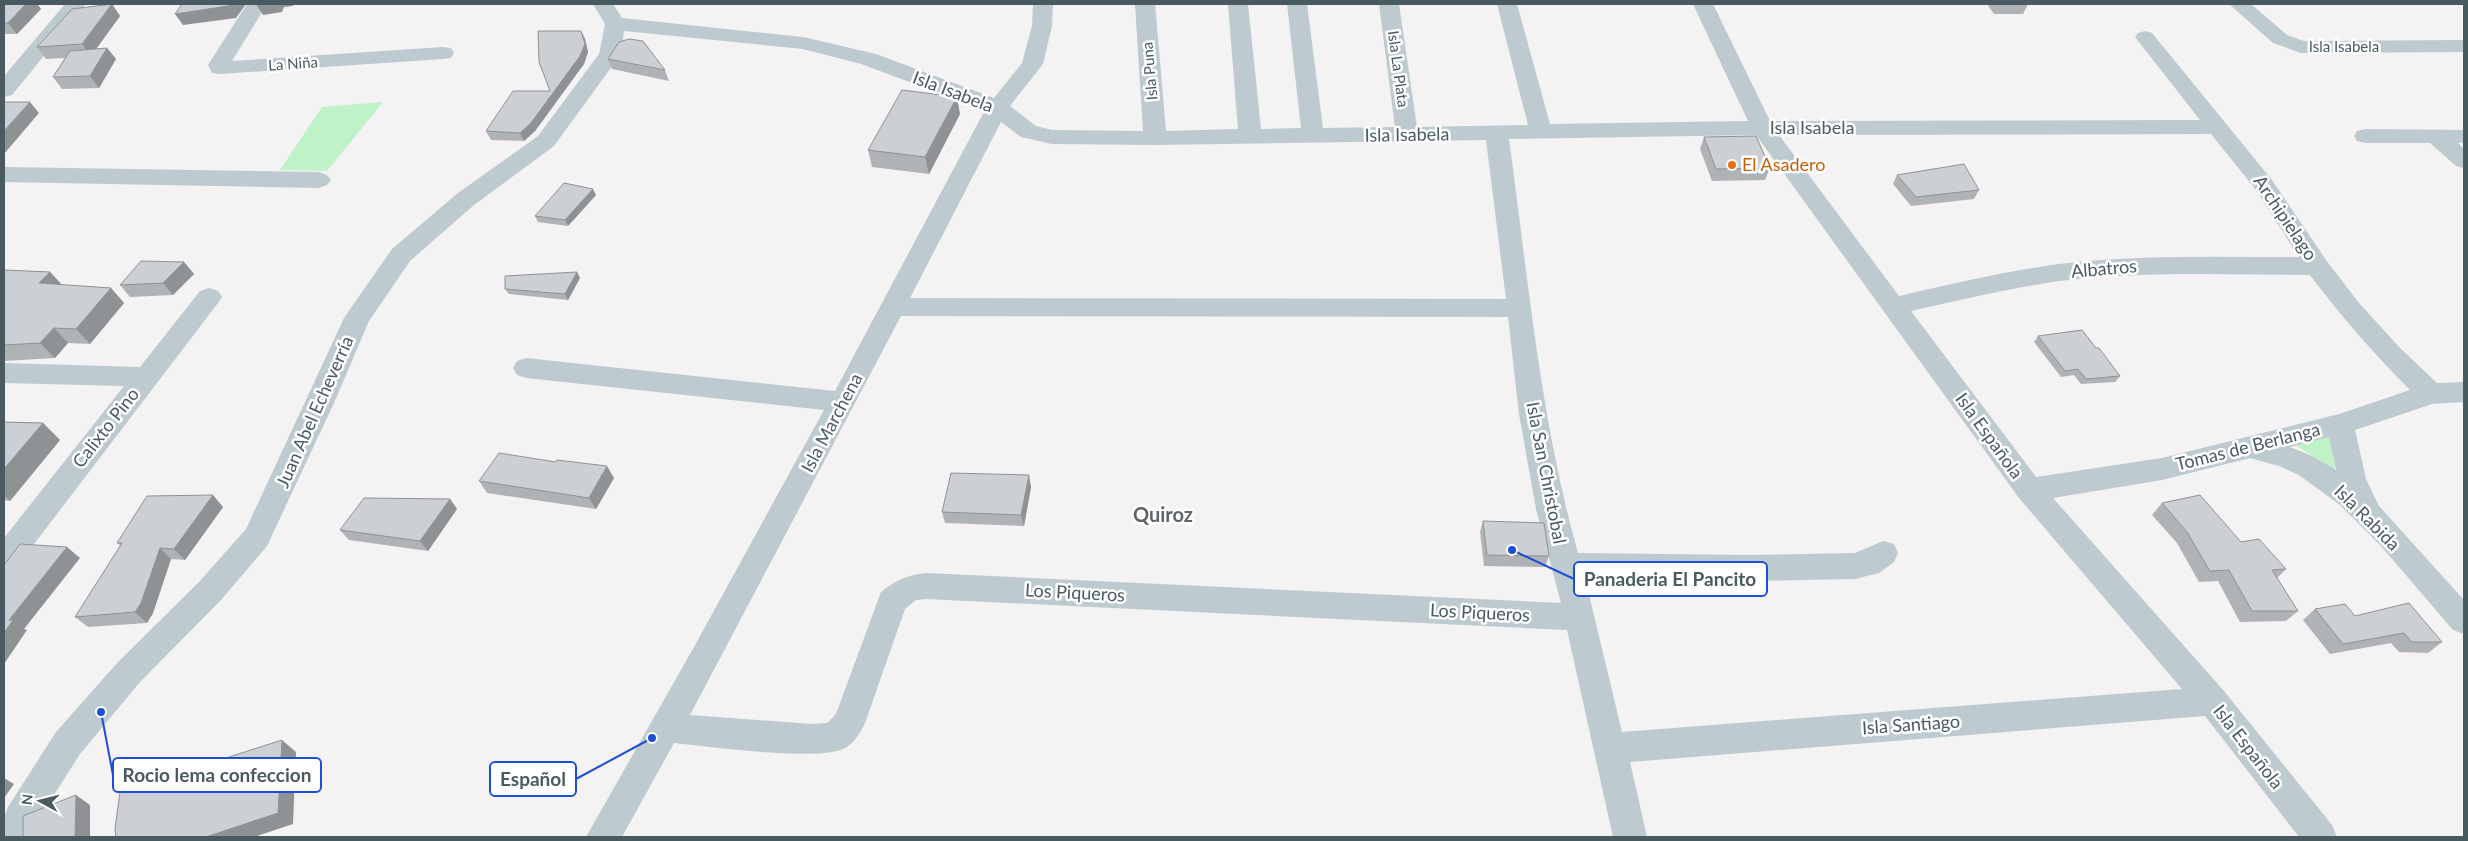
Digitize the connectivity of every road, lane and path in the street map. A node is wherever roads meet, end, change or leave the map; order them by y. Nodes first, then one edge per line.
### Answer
1 (76, 4) edge
2 (257, 4) edge
3 (1043, 4) edge
4 (1145, 4) edge
5 (1238, 4) edge
6 (1296, 4) edge
7 (1389, 4) edge
8 (1508, 4) edge
9 (1702, 4) edge
10 (2239, 4) edge
11 (609, 14) edge
12 (2145, 37) dead end
13 (2464, 46) edge
14 (443, 53) dead end
15 (4, 60) edge
16 (31, 60) junction
17 (4, 90) edge
18 (998, 107) junction
19 (2219, 127) junction
20 (1762, 128) junction
21 (1541, 132) junction
22 (1497, 133) junction
23 (1313, 135) junction
24 (1407, 135) junction
25 (2365, 136) dead end
26 (1250, 137) junction
27 (1155, 138) junction
28 (2464, 161) edge
29 (4, 174) edge
30 (319, 180) dead end
31 (2317, 266) junction
32 (209, 297) dead end
33 (1894, 306) junction
34 (892, 307) junction
35 (1518, 308) junction
36 (526, 368) dead end
37 (4, 373) edge
38 (146, 377) junction
39 (2464, 392) edge
40 (2431, 394) junction
41 (842, 402) junction
42 (2340, 424) junction
43 (2248, 447) junction
44 (2029, 490) junction
45 (2370, 517) junction
46 (1883, 553) dead end
47 (4, 560) edge
48 (1566, 565) junction
49 (1580, 617) junction
50 (2464, 621) edge
51 (2213, 701) junction
52 (667, 728) junction
53 (1609, 748) junction
54 (15, 837) edge
55 (604, 837) edge
56 (1630, 837) edge
57 (2320, 837) edge

1 - 16 street
2 - 14 street, La Niña
3 - 18 street, Isla Marchena
4 - 27 street, Isla Puna
5 - 26 street
6 - 23 street
7 - 24 street, Isla La Plata
8 - 21 street
9 - 20 street, Isla Española
10 - 13 street, Isla Isabela
11 - 18 street, Isla Isabela
11 - 54 street, Juan Abel Echeverría
12 - 19 street, Archipielago
15 - 16 street
16 - 17 street
18 - 27 street, Isla Isabela
18 - 34 street, Isla Marchena
19 - 20 street, Isla Isabela
19 - 31 street, Archipielago
20 - 21 street, Isla Isabela
20 - 33 street, Isla Española
21 - 22 street, Isla Isabela
22 - 24 street, Isla Isabela
22 - 35 street, Isla San Christobal
23 - 24 street, Isla Isabela
23 - 26 street, Isla Isabela
25 - 28 street
26 - 27 street, Isla Isabela
29 - 30 street
31 - 33 street, Albatros
31 - 40 street, Archipielago
32 - 38 street, Calixto Pino
33 - 44 street, Isla Española
34 - 35 street
34 - 41 street, Isla Marchena
35 - 48 street, Isla San Christobal
36 - 41 street
37 - 38 street
38 - 47 street, Calixto Pino
39 - 40 street, Tomas de Berlanga
40 - 42 street, Tomas de Berlanga
41 - 52 street, Isla Marchena
42 - 43 street, Tomas de Berlanga
42 - 45 street
43 - 44 street, Tomas de Berlanga
43 - 45 street, Isla Rabida
44 - 51 street, Isla Española
45 - 50 street, Isla Rabida
46 - 48 street
48 - 49 street, Isla San Christobal
49 - 52 street, Los Piqueros
49 - 53 street, Isla San Christobal
51 - 53 street, Isla Santiago
51 - 57 street, Isla Española
52 - 55 street, Isla Marchena
53 - 56 street, Isla San Christobal

